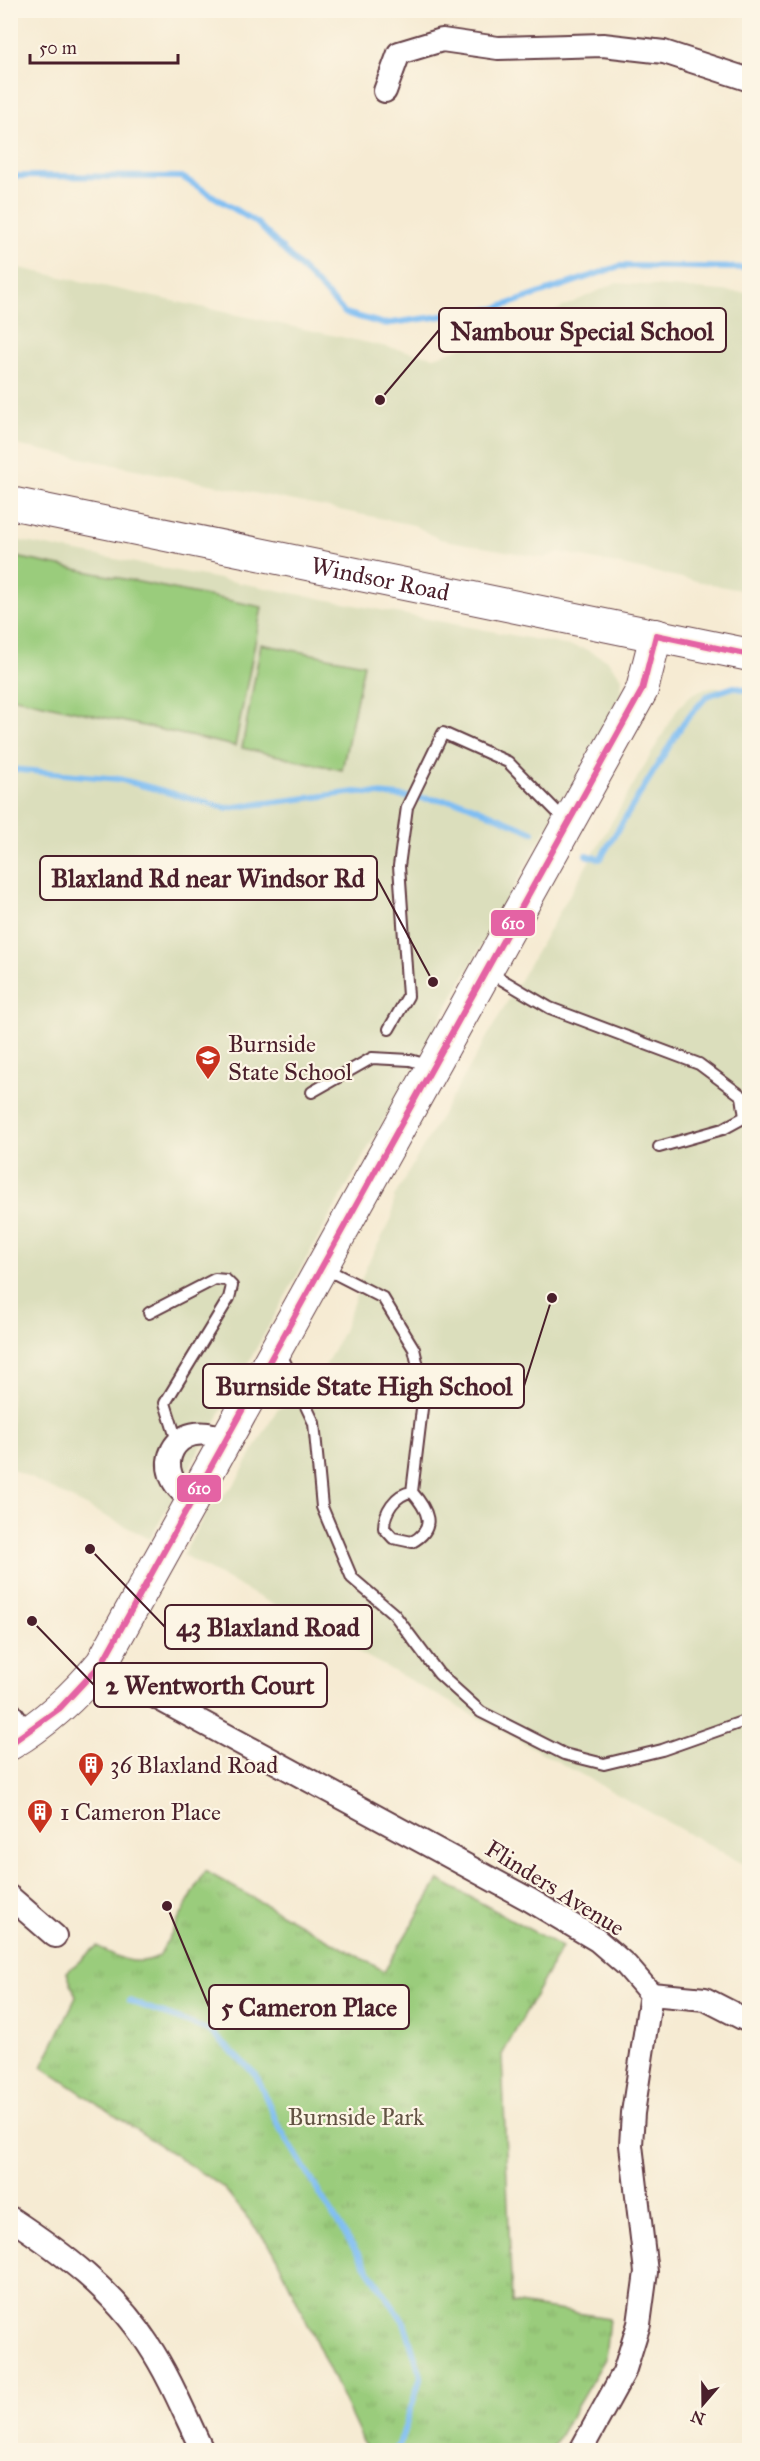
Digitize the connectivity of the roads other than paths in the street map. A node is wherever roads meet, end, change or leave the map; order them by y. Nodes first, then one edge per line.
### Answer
1 (750, 80) edge
2 (385, 91) dead end
3 (10, 503) edge
4 (656, 635) junction
5 (750, 655) edge
6 (568, 822) junction
7 (486, 971) junction
8 (389, 1029) dead end
9 (433, 1067) junction
10 (312, 1092) dead end
11 (746, 1099) edge
12 (659, 1148) dead end
13 (322, 1267) junction
14 (149, 1313) dead end
15 (277, 1347) junction
16 (226, 1440) junction
17 (177, 1441) junction
18 (412, 1492) junction
19 (192, 1499) junction
20 (102, 1663) junction
21 (750, 1719) edge
22 (16, 1731) edge
23 (10, 1897) edge
24 (55, 1936) dead end
25 (651, 1994) junction
26 (750, 2022) edge
27 (10, 2218) edge
28 (202, 2451) edge
29 (581, 2451) edge

1 - 2 street
3 - 4 street, Windsor Road
4 - 5 street, Windsor Road
4 - 6 street
6 - 7 street
6 - 8 lane
7 - 9 street
7 - 11 lane
9 - 10 lane
9 - 13 street
11 - 12 lane
13 - 15 street
13 - 18 lane
14 - 17 lane
15 - 16 street
15 - 21 lane
16 - 17 street
16 - 19 street
17 - 19 street
18 - 18 lane
19 - 20 street
20 - 22 street
20 - 25 street, Flinders Avenue
23 - 24 street
25 - 26 street
25 - 29 street
27 - 28 street

